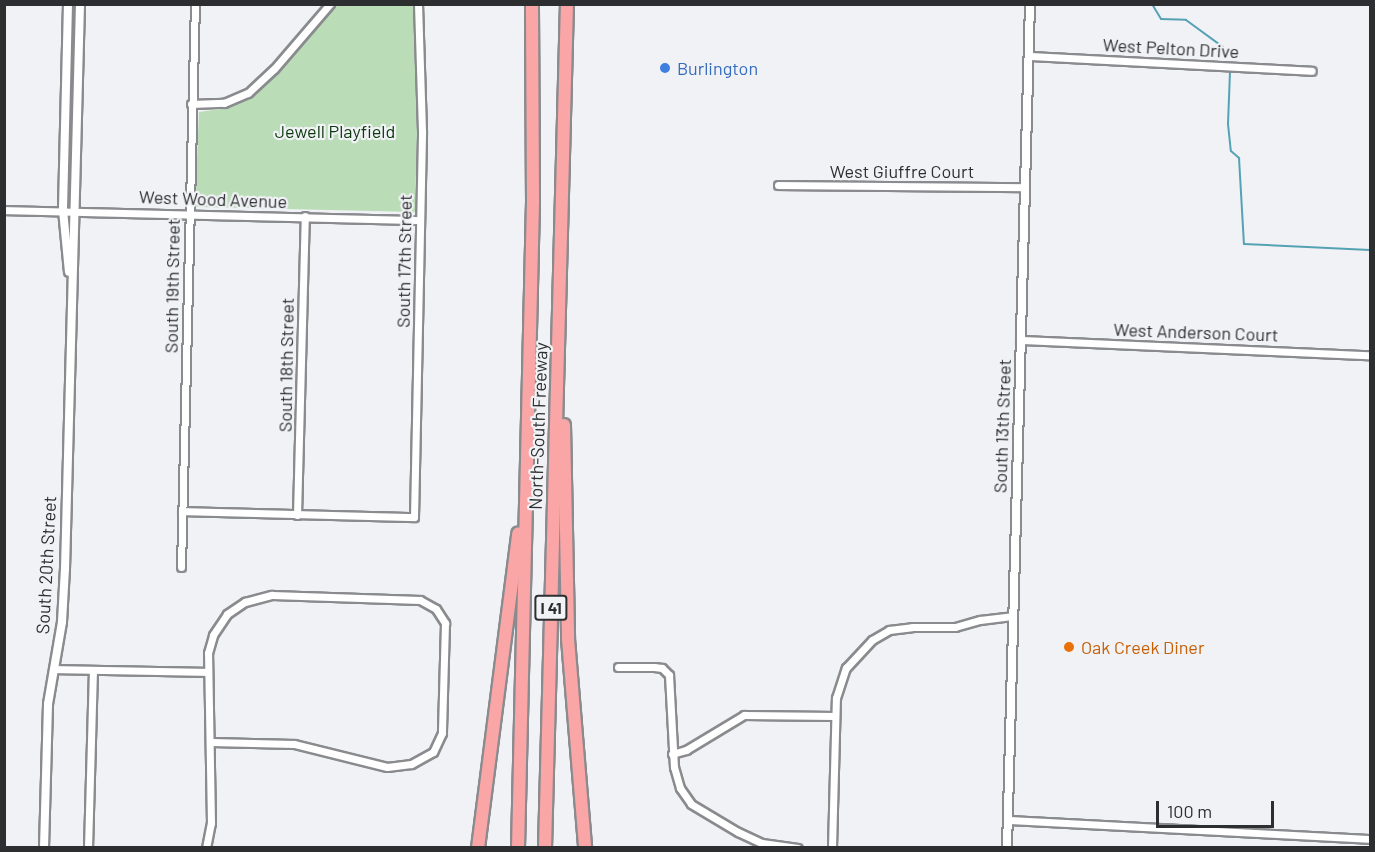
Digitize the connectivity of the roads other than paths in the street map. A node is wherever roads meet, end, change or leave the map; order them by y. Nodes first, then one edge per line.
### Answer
1 (68, 4) edge
2 (80, 4) edge
3 (195, 4) edge
4 (418, 4) edge
5 (530, 4) edge
6 (567, 4) edge
7 (1030, 4) edge
8 (329, 5) edge
9 (1029, 56) junction
10 (1312, 70) dead end
11 (191, 104) junction
12 (778, 185) dead end
13 (1025, 187) junction
14 (4, 210) edge
15 (63, 210) junction
16 (74, 210) junction
17 (188, 213) junction
18 (305, 216) junction
19 (420, 220) junction
20 (71, 285) junction
21 (1020, 340) junction
22 (1371, 355) edge
23 (558, 368) junction
24 (527, 453) junction
25 (182, 511) junction
26 (297, 514) junction
27 (181, 567) dead end
28 (1012, 616) junction
29 (618, 667) dead end
30 (53, 669) junction
31 (93, 670) junction
32 (208, 672) junction
33 (835, 716) junction
34 (211, 741) junction
35 (672, 754) junction
36 (1008, 820) junction
37 (1371, 839) edge
38 (44, 848) edge
39 (88, 848) edge
40 (206, 848) edge
41 (478, 848) edge
42 (518, 848) edge
43 (545, 848) edge
44 (585, 848) edge
45 (798, 848) edge
46 (832, 848) edge
47 (1007, 848) edge

1 - 15 street, South 20th Street
2 - 16 street, South 20th Street
3 - 11 street, South 19th Street
4 - 19 street, South 17th Street
5 - 24 highway, North-South Freeway / I 41
6 - 23 highway, North-South Freeway / I 41
7 - 9 street, South 13th Street
8 - 11 street
9 - 10 street, West Pelton Drive
9 - 13 street, South 13th Street
11 - 17 street, South 19th Street
12 - 13 street, West Giuffre Court
13 - 21 street, South 13th Street
14 - 15 street, West Wood Avenue
15 - 16 street, West Wood Avenue
15 - 20 street, South 20th Street
16 - 17 street, West Wood Avenue
16 - 20 street, South 20th Street
17 - 18 street, West Wood Avenue
17 - 25 street, South 19th Street
18 - 19 street, West Wood Avenue
18 - 26 street, South 18th Street
19 - 26 street, South 17th Street
20 - 30 street, South 20th Street
21 - 22 street, West Anderson Court
21 - 28 street, South 13th Street
23 - 43 highway, North-South Freeway / I 41
23 - 44 highway
24 - 41 highway
24 - 42 highway, North-South Freeway / I 41
25 - 26 street
25 - 27 street, South 19th Street
28 - 33 street
28 - 36 street, South 13th Street
29 - 35 street
30 - 31 street
30 - 38 street, South 20th Street
31 - 32 street
31 - 39 street
32 - 34 street
32 - 34 street
33 - 35 street
33 - 46 street
34 - 40 street
35 - 45 street
36 - 37 street
36 - 47 street, South 13th Street

